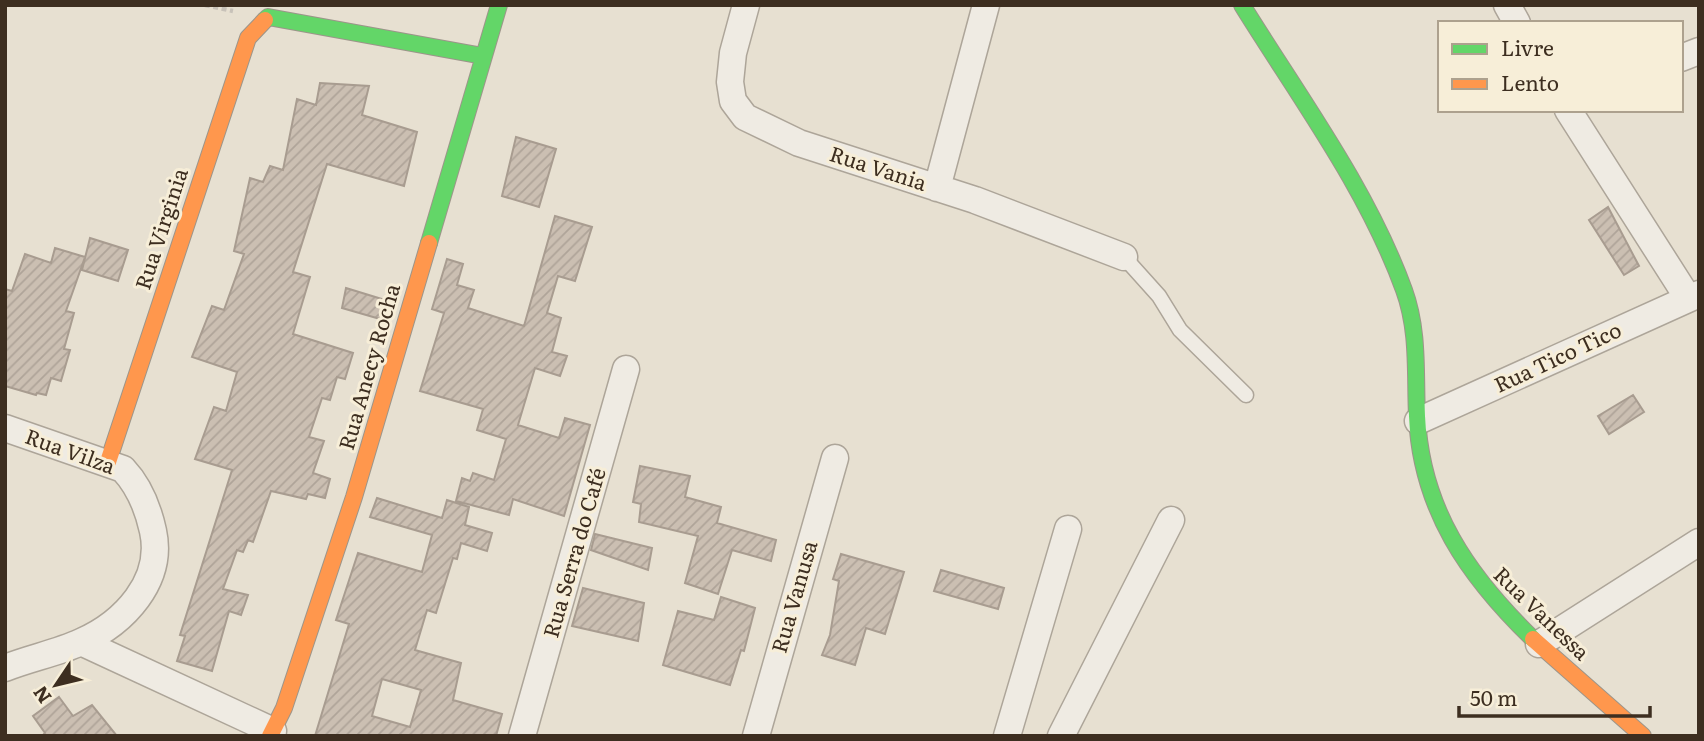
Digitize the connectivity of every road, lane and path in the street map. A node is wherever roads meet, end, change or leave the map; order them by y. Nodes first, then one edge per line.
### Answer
1 (499, 5) edge
2 (746, 5) edge
3 (986, 5) edge
4 (1242, 5) edge
5 (1507, 5) edge
6 (1516, 21) edge
7 (483, 56) junction
8 (1569, 112) edge
9 (937, 188) junction
10 (1124, 257) joint
11 (1693, 296) edge
12 (626, 369) dead end
13 (1246, 395) dead end
14 (1418, 421) junction
15 (5, 428) edge
16 (835, 458) dead end
17 (108, 462) junction
18 (1171, 520) dead end
19 (1068, 529) dead end
20 (1699, 542) edge
21 (81, 642) junction
22 (1539, 644) junction
23 (5, 668) edge
24 (272, 734) edge
25 (523, 735) edge
26 (756, 736) edge
27 (1007, 736) edge
28 (1061, 736) edge
29 (1643, 736) edge

1 - 7 street, Rua Anecy Rocha
2 - 9 street, Rua Vania
3 - 9 street
4 - 14 street, Rua Vanessa
5 - 6 street
7 - 17 street, Rua Virginia
7 - 24 street, Rua Anecy Rocha
8 - 11 street
9 - 10 street, Rua Vania
10 - 13 lane
11 - 14 street, Rua Tico Tico
12 - 25 street, Rua Serra do Café
14 - 22 street, Rua Vanessa
15 - 17 street, Rua Vilza
16 - 26 street, Rua Vanusa
17 - 21 street, Rua Vilza
18 - 28 street
19 - 27 street
20 - 22 street
21 - 23 street
21 - 24 street
22 - 29 street, Rua Vanessa

